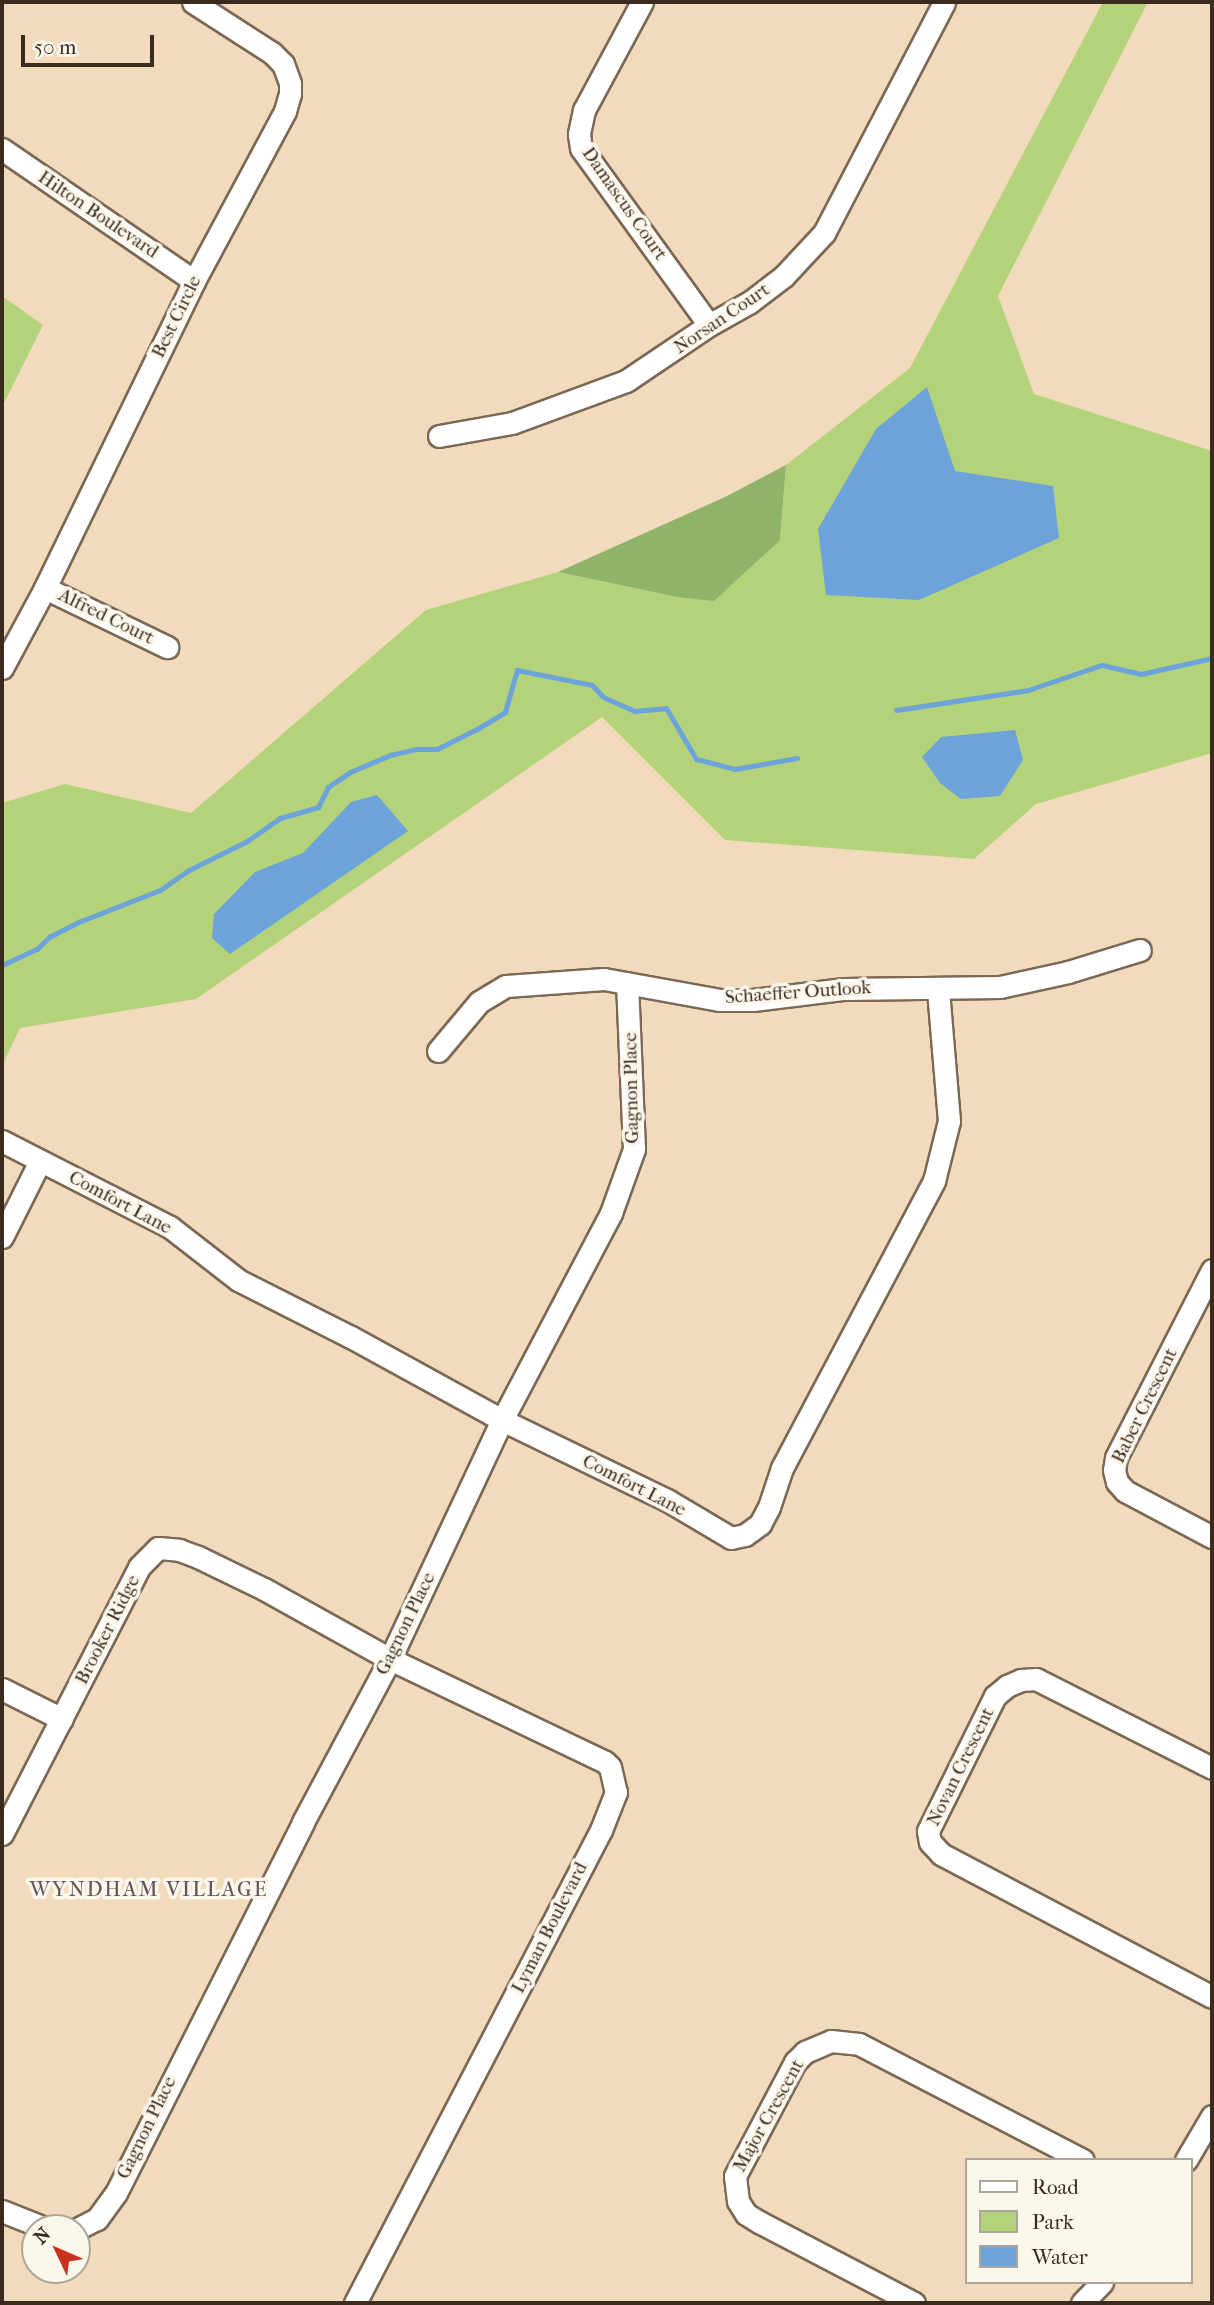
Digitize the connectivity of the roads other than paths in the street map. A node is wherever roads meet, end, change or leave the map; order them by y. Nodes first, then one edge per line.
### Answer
1 (193, 2) edge
2 (642, 2) edge
3 (944, 2) edge
4 (2, 149) edge
5 (194, 281) junction
6 (709, 325) junction
7 (439, 436) dead end
8 (45, 588) junction
9 (167, 647) dead end
10 (2, 668) edge
11 (1140, 950) dead end
12 (627, 983) junction
13 (938, 989) junction
14 (438, 1051) dead end
15 (2, 1141) edge
16 (40, 1161) junction
17 (2, 1237) edge
18 (1212, 1270) edge
19 (502, 1420) junction
20 (1212, 1537) edge
21 (390, 1660) junction
22 (2, 1689) edge
23 (62, 1719) junction
24 (1212, 1768) edge
25 (2, 1834) edge
26 (1212, 1997) edge
27 (1212, 2116) edge
28 (1079, 2158) edge
29 (1187, 2158) edge
30 (2, 2211) edge
31 (21, 2219) edge
32 (91, 2222) edge
33 (1100, 2284) edge
34 (355, 2303) edge
35 (914, 2303) edge
36 (1082, 2303) edge

1 - 5 street, Best Circle
2 - 6 street, Damascus Court
3 - 6 street, Norsan Court
4 - 5 street, Hilton Boulevard
5 - 8 street, Best Circle
6 - 7 street, Norsan Court
8 - 9 street, Alfred Court
8 - 10 street, Best Circle
11 - 13 street, Schaeffer Outlook
12 - 13 street, Schaeffer Outlook
12 - 14 street, Schaeffer Outlook
12 - 19 street, Gagnon Place
13 - 19 street, Comfort Lane
15 - 16 street, Comfort Lane
16 - 17 street
16 - 19 street, Comfort Lane
18 - 20 street, Baber Crescent
19 - 21 street, Gagnon Place
21 - 23 street, Brooker Ridge
21 - 32 street, Gagnon Place
21 - 34 street, Lyman Boulevard
22 - 23 street
23 - 25 street, Brooker Ridge
24 - 26 street, Novan Crescent
27 - 29 street
28 - 35 street, Major Crescent
30 - 31 street
33 - 36 street

